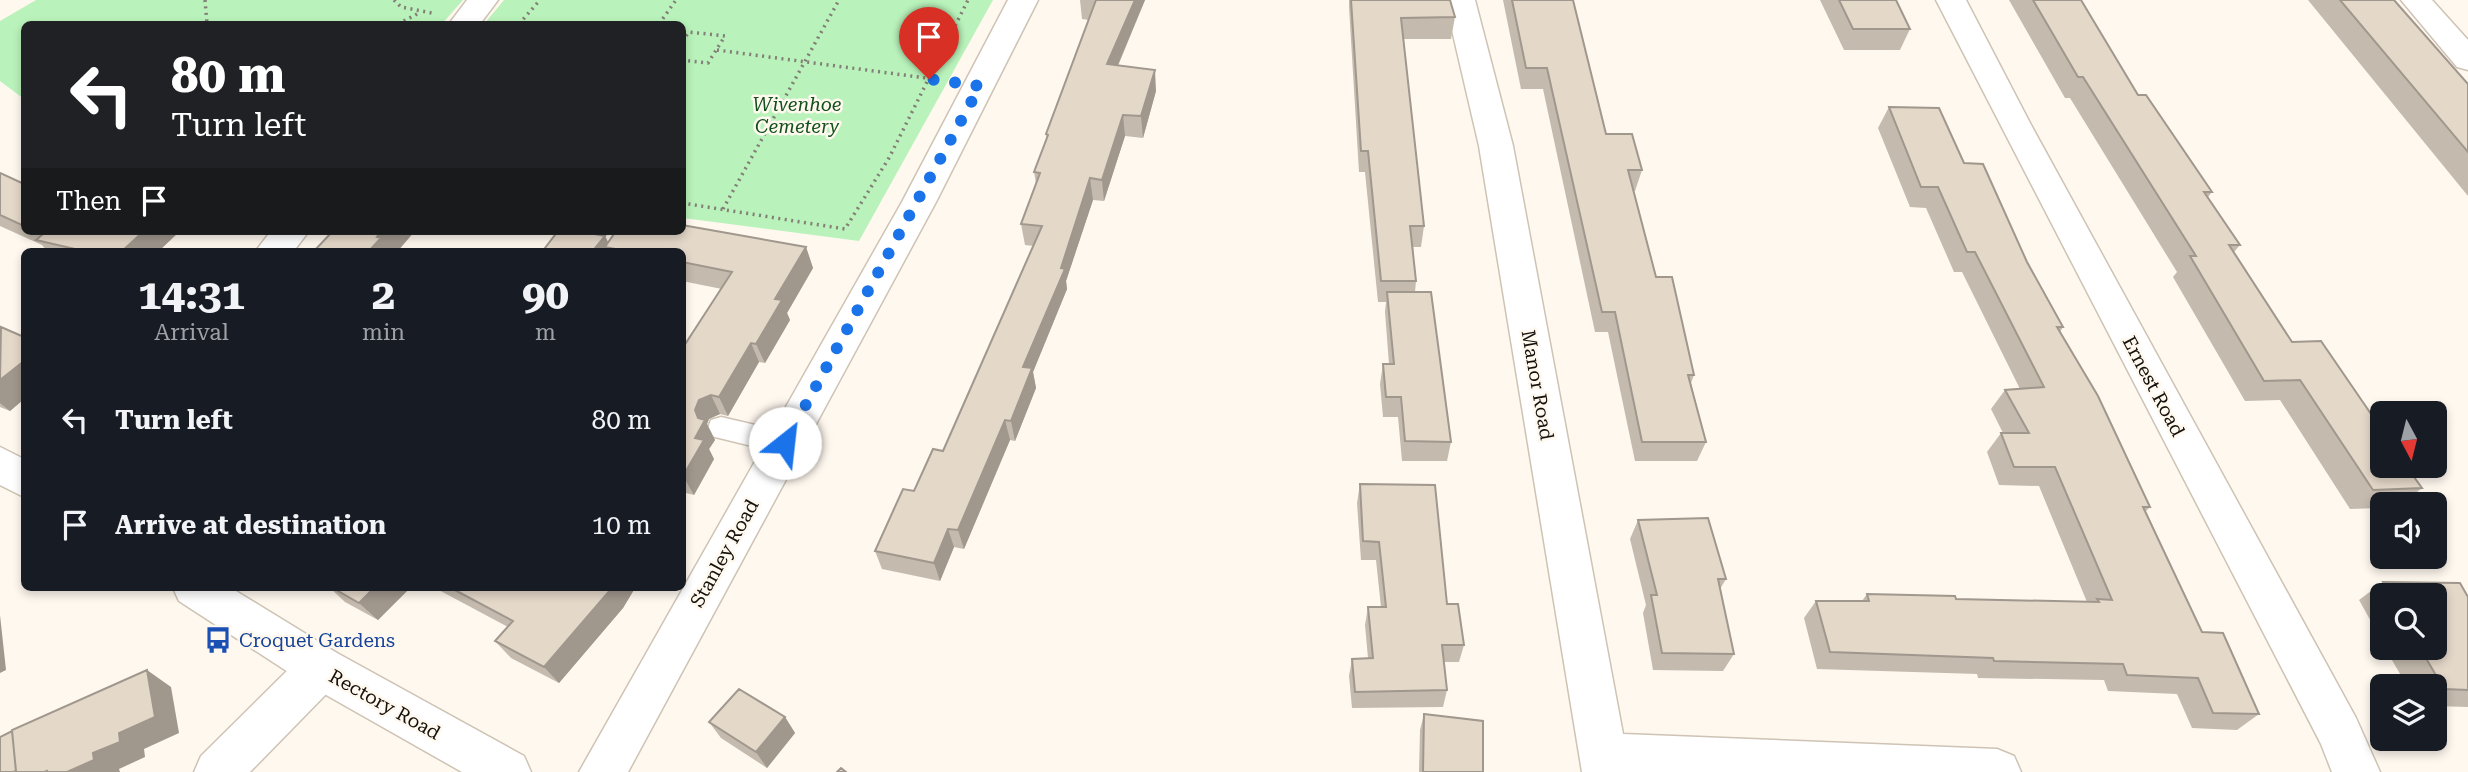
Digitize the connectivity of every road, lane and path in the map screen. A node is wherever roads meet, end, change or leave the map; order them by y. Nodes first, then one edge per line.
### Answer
1 (205, 0) edge
2 (483, 0) edge
3 (540, 0) edge
4 (676, 0) edge
5 (839, 0) edge
6 (968, 0) edge
7 (1023, 0) edge
8 (1460, 0) edge
9 (1951, 0) edge
10 (2416, 0) edge
11 (422, 12) dead end
12 (207, 21) edge
13 (404, 21) edge
14 (466, 21) edge
15 (522, 21) edge
16 (661, 21) edge
17 (686, 36) edge
18 (717, 50) junction
19 (686, 60) edge
20 (2468, 60) edge
21 (804, 62) junction
22 (929, 79) junction
23 (980, 86) junction
24 (686, 204) edge
25 (723, 209) junction
26 (721, 428) dead end
27 (785, 443) junction
28 (0, 464) edge
29 (21, 478) edge
30 (199, 591) edge
31 (321, 668) junction
32 (1604, 764) edge
33 (218, 772) edge
34 (507, 772) edge
35 (603, 772) edge
36 (1997, 772) edge
37 (2356, 772) edge

1 - 12 path
2 - 14 street
3 - 15 path
4 - 16 path
5 - 21 path
6 - 22 path
7 - 23 street, Stanley Road
8 - 32 street, Manor Road
9 - 37 street, Ernest Road
10 - 20 street
11 - 13 path
17 - 18 path
18 - 19 path
18 - 21 path
21 - 22 path
21 - 25 path
22 - 23 path
22 - 25 path
23 - 27 street, Stanley Road
24 - 25 path
26 - 27 lane
27 - 35 street, Stanley Road
28 - 29 street
30 - 31 street, Rectory Road
31 - 33 street
31 - 34 street, Rectory Road
32 - 36 street

